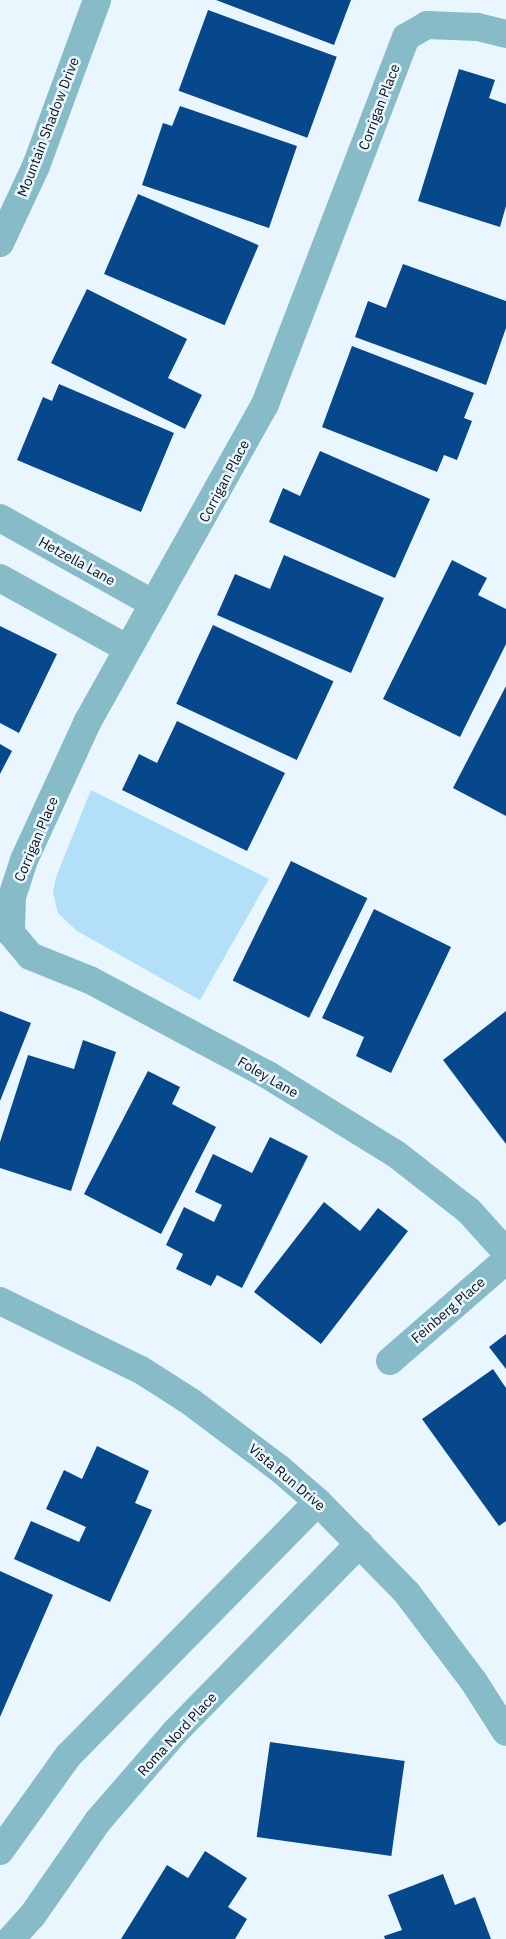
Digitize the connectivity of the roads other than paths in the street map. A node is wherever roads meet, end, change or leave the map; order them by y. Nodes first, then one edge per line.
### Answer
1 (95, 3) edge
2 (506, 34) edge
3 (0, 243) edge
4 (0, 518) edge
5 (0, 578) edge
6 (154, 604) junction
7 (128, 649) junction
8 (11, 933) joint
9 (506, 1252) edge
10 (506, 1260) edge
11 (0, 1302) edge
12 (390, 1360) dead end
13 (318, 1502) junction
14 (360, 1543) junction
15 (506, 1732) edge
16 (0, 1851) edge
17 (11, 1939) edge

1 - 3 street, Mountain Shadow Drive
2 - 6 street, Corrigan Place
4 - 6 street, Hetzella Lane
5 - 7 street
6 - 7 street, Corrigan Place
7 - 8 street, Corrigan Place
8 - 9 street, Foley Lane
10 - 12 street, Feinberg Place
11 - 13 street, Vista Run Drive
13 - 14 street, Vista Run Drive
13 - 16 street
14 - 15 street, Vista Run Drive
14 - 17 street, Roma Nord Place

